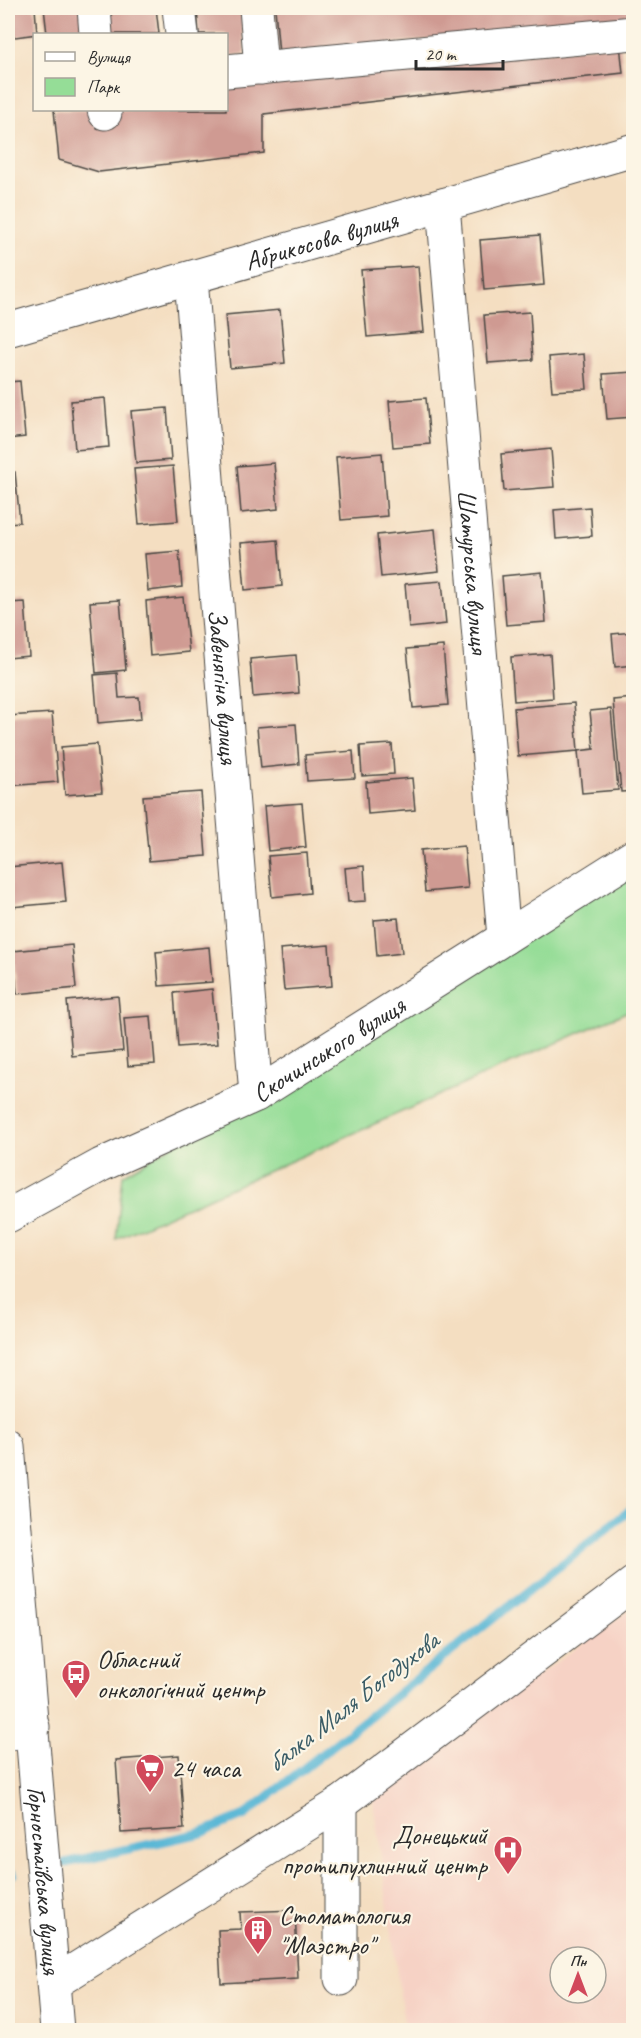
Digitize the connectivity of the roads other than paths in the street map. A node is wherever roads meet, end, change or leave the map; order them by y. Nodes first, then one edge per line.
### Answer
1 (93, 8) edge
2 (179, 8) edge
3 (256, 8) edge
4 (96, 33) edge
5 (182, 33) edge
6 (633, 33) edge
7 (261, 68) junction
8 (228, 71) edge
9 (633, 150) edge
10 (443, 205) junction
11 (191, 278) junction
12 (8, 330) edge
13 (633, 856) edge
14 (504, 938) junction
15 (256, 1095) junction
16 (8, 1216) edge
17 (8, 1446) edge
18 (633, 1583) edge
19 (20, 1730) edge
20 (341, 1803) junction
21 (341, 1979) dead end
22 (54, 1983) junction
23 (57, 2031) edge

1 - 4 street
2 - 5 street
3 - 7 street
6 - 7 street
7 - 8 street
9 - 10 street, Абрикосова вулиця
10 - 11 street, Абрикосова вулиця
10 - 14 street, Шатурська вулиця
11 - 12 street, Абрикосова вулиця
11 - 15 street, Завенягіна вулиця
13 - 14 street, Скочинського вулиця
14 - 15 street, Скочинського вулиця
15 - 16 street, Скочинського вулиця
17 - 19 street, Горностаївська вулиця
18 - 20 street
19 - 22 street, Горностаївська вулиця
20 - 21 street
20 - 22 street
22 - 23 street, Горностаївська вулиця

